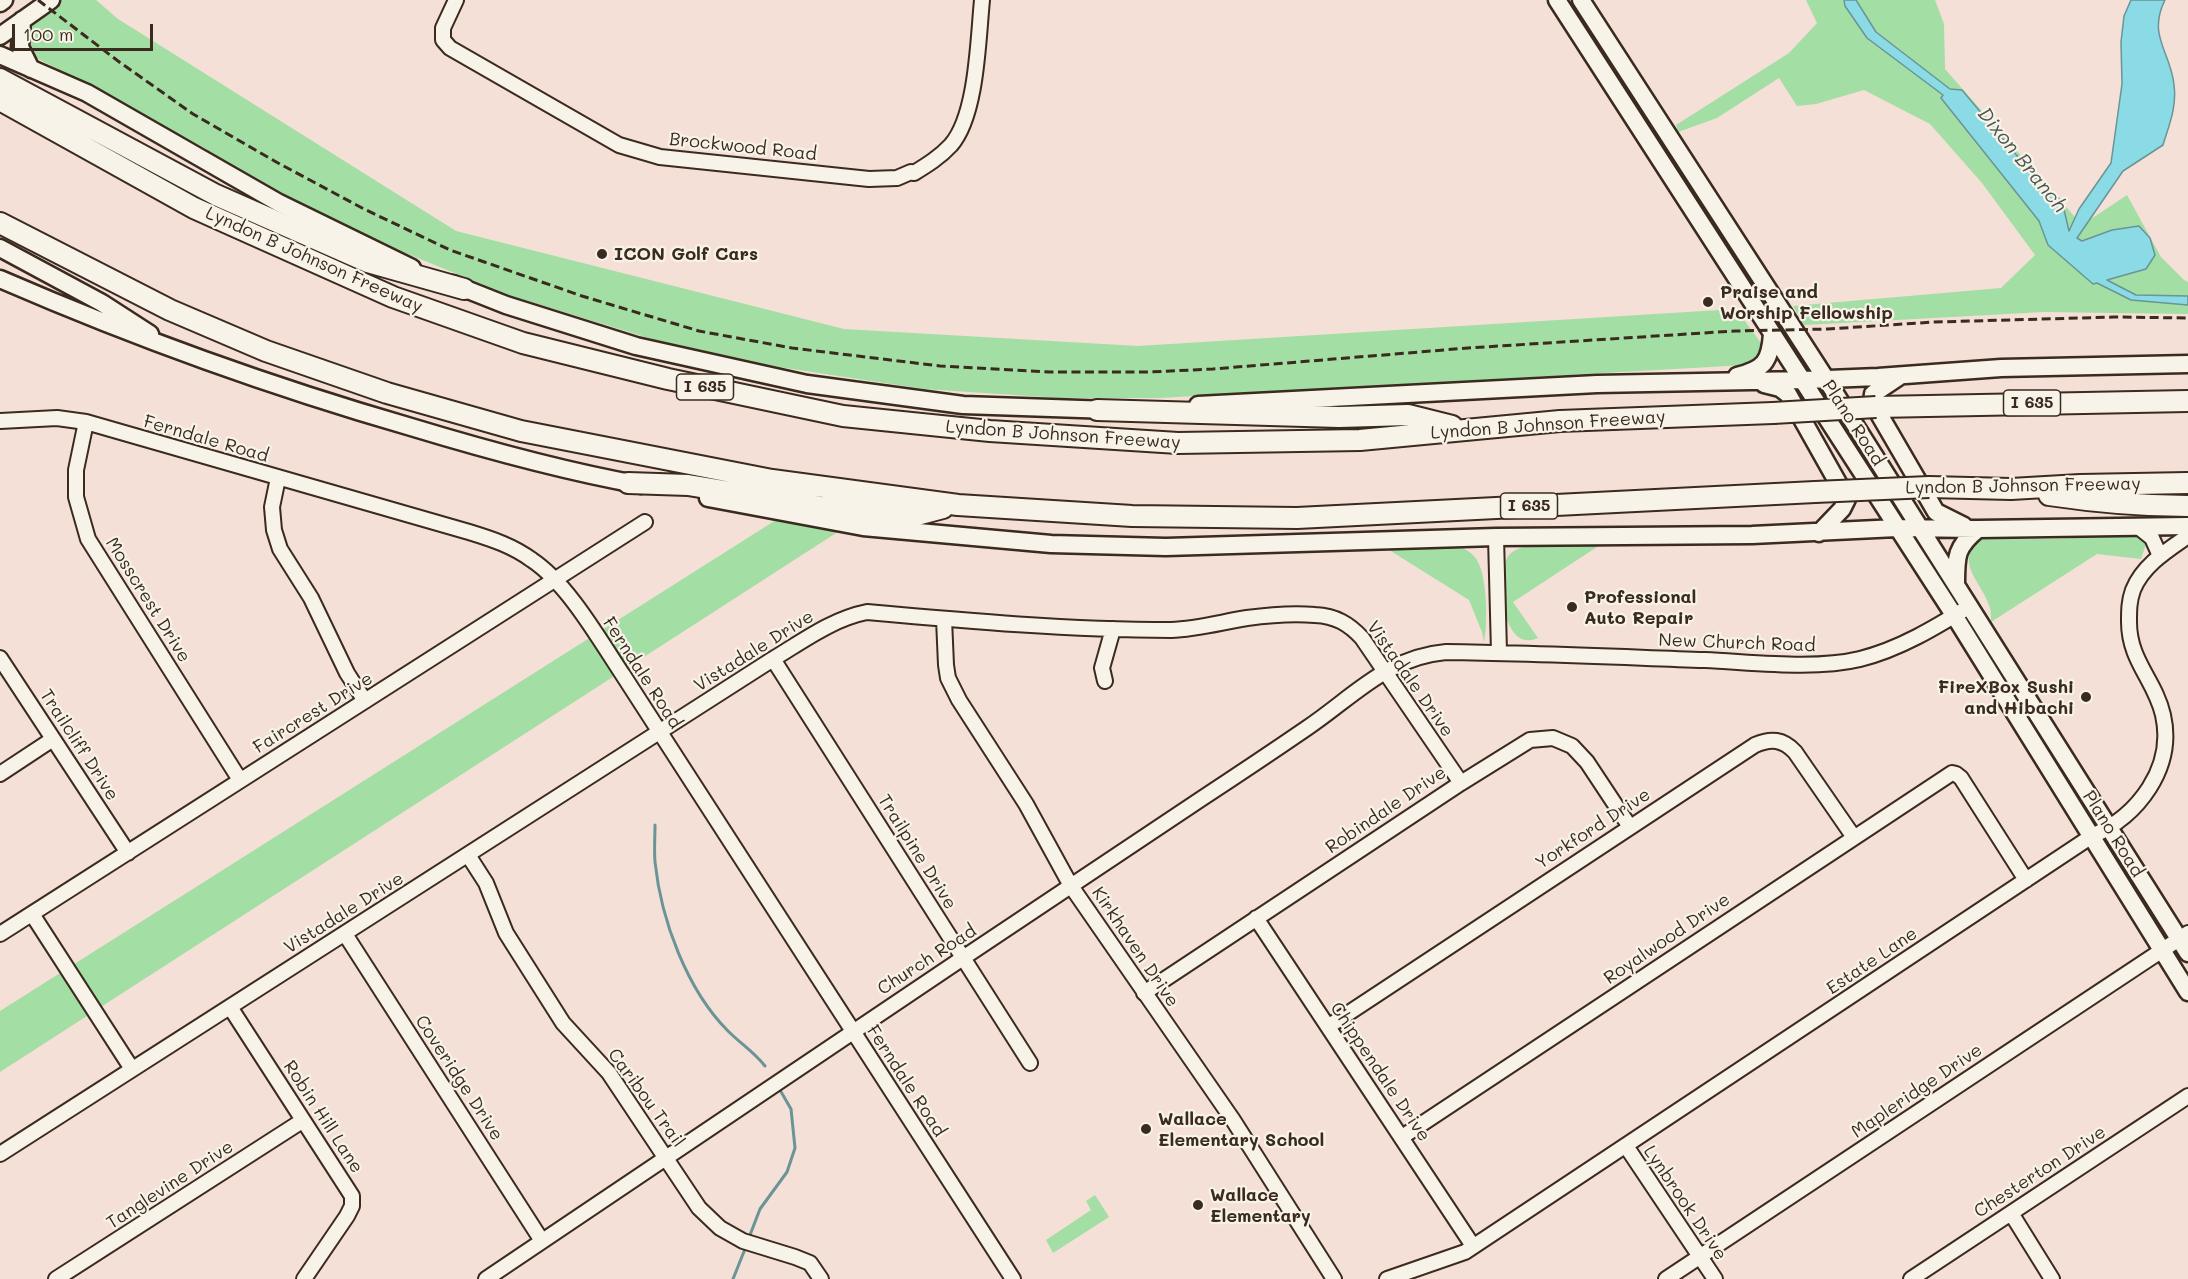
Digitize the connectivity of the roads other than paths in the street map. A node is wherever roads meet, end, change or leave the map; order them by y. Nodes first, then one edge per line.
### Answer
1 (4, 0) edge
2 (51, 0) edge
3 (456, 0) edge
4 (982, 0) edge
5 (1557, 0) edge
6 (1581, 0) edge
7 (0, 3) edge
8 (22, 20) junction
9 (0, 36) edge
10 (1616, 54) junction
11 (0, 55) edge
12 (1599, 65) junction
13 (25, 67) junction
14 (0, 69) edge
15 (0, 79) edge
16 (0, 100) edge
17 (1695, 177) junction
18 (1679, 188) junction
19 (0, 223) edge
20 (0, 248) edge
21 (0, 279) edge
22 (464, 288) junction
23 (1772, 334) junction
24 (170, 350) junction
25 (2188, 363) edge
26 (1900, 376) junction
27 (1826, 379) junction
28 (1803, 380) junction
29 (1749, 381) junction
30 (1715, 382) junction
31 (2188, 401) edge
32 (1097, 410) junction
33 (0, 421) edge
34 (86, 422) junction
35 (1466, 429) junction
36 (278, 478) junction
37 (628, 483) junction
38 (2188, 483) edge
39 (2011, 489) junction
40 (958, 505) junction
41 (2188, 506) edge
42 (645, 522) dead end
43 (2138, 526) junction
44 (2188, 526) edge
45 (1898, 528) junction
46 (1921, 528) junction
47 (1973, 529) junction
48 (1819, 533) junction
49 (2188, 536) edge
50 (1496, 537) junction
51 (2160, 556) junction
52 (554, 580) junction
53 (1956, 584) junction
54 (1970, 606) junction
55 (1954, 615) junction
56 (944, 619) junction
57 (1113, 629) junction
58 (1499, 652) junction
59 (0, 658) edge
60 (773, 659) junction
61 (1385, 670) junction
62 (1105, 681) dead end
63 (365, 701) junction
64 (2019, 719) junction
65 (659, 732) junction
66 (2054, 738) junction
67 (53, 739) junction
68 (0, 774) edge
69 (240, 780) junction
70 (1461, 783) junction
71 (1630, 827) junction
72 (2109, 829) junction
73 (1853, 836) junction
74 (2092, 836) junction
75 (128, 853) junction
76 (468, 855) junction
77 (2026, 880) junction
78 (1071, 886) junction
79 (32, 914) junction
80 (1256, 918) junction
81 (0, 934) edge
82 (345, 934) junction
83 (2185, 942) edge
84 (2162, 950) junction
85 (963, 958) junction
86 (2188, 992) edge
87 (1144, 993) junction
88 (230, 1007) junction
89 (1329, 1026) junction
90 (852, 1031) junction
91 (1030, 1063) dead end
92 (132, 1069) junction
93 (2188, 1096) edge
94 (302, 1121) junction
95 (1402, 1137) junction
96 (1626, 1146) junction
97 (0, 1154) edge
98 (666, 1156) junction
99 (2011, 1213) junction
100 (542, 1241) junction
101 (1473, 1246) junction
102 (1700, 1257) junction
103 (56, 1279) edge
104 (304, 1279) edge
105 (486, 1279) edge
106 (821, 1279) edge
107 (1013, 1279) edge
108 (1334, 1279) edge
109 (1388, 1279) edge
110 (1666, 1279) edge
111 (1714, 1279) edge
112 (1911, 1279) edge
113 (2052, 1279) edge

1 - 7 main road
2 - 8 main road
3 - 4 street, Brockwood Road
5 - 12 main road, Plano Road
6 - 10 main road, Plano Road
8 - 9 main road
8 - 13 main road
10 - 12 main road
10 - 17 main road, Plano Road
11 - 13 main road
12 - 18 main road, Plano Road
13 - 14 main road
13 - 22 main road
15 - 22 highway
16 - 35 highway, Lyndon B Johnson Freeway / I 635
17 - 18 main road
17 - 27 main road, Plano Road
18 - 23 main road, Plano Road
19 - 40 highway, Lyndon B Johnson Freeway / I 635
20 - 24 main road
21 - 24 main road
22 - 32 main road
23 - 28 main road, Plano Road
23 - 30 main road
24 - 37 main road
25 - 26 main road
26 - 27 main road
26 - 47 main road
27 - 28 main road
27 - 46 main road, Plano Road
28 - 29 main road
28 - 45 main road, Plano Road
29 - 30 main road
29 - 48 main road
30 - 32 main road
31 - 35 highway, Lyndon B Johnson Freeway / I 635, bridge
32 - 35 highway
33 - 34 street, Ferndale Road
34 - 36 street, Ferndale Road
34 - 69 street, Mosscrest Drive
36 - 52 street, Ferndale Road
36 - 63 street
37 - 40 highway
37 - 50 main road
38 - 39 highway, Lyndon B Johnson Freeway / I 635
39 - 40 highway, Lyndon B Johnson Freeway / I 635, bridge
39 - 41 highway
42 - 52 street, Faircrest Drive
43 - 44 main road
43 - 47 main road
43 - 51 street
45 - 46 main road
45 - 48 main road
45 - 55 main road, Plano Road
46 - 47 main road
46 - 53 main road, Plano Road
47 - 53 main road
48 - 50 main road
49 - 51 street, Estate Lane
50 - 58 street
51 - 72 street, Estate Lane
52 - 63 street, Faircrest Drive
52 - 65 street, Ferndale Road
53 - 54 main road, Plano Road
54 - 55 street, New Church Road
54 - 66 main road, Plano Road
55 - 58 street, New Church Road
55 - 64 main road, Plano Road
56 - 57 street, Vistadale Drive
56 - 60 street, Vistadale Drive
56 - 78 street, Kirkhaven Drive
57 - 61 street, Vistadale Drive
57 - 62 street
58 - 61 street, New Church Road
59 - 67 street, Trailcliff Drive
60 - 65 street, Vistadale Drive
60 - 85 street, Trailpine Drive
61 - 70 street, Vistadale Drive
61 - 78 street, Church Road
63 - 69 street, Faircrest Drive
64 - 66 main road
64 - 74 main road, Plano Road
65 - 76 street, Vistadale Drive
65 - 90 street, Ferndale Road
66 - 72 main road, Plano Road
67 - 68 street
67 - 75 street, Trailcliff Drive
69 - 75 street, Faircrest Drive
70 - 71 street, Robindale Drive
70 - 80 street, Robindale Drive
71 - 73 street, Yorkford Drive
71 - 89 street, Yorkford Drive
72 - 74 street, Estate Lane
72 - 83 main road, Plano Road
73 - 77 street, Royalwood Drive
73 - 95 street, Royalwood Drive
74 - 77 street, Estate Lane
74 - 84 main road, Plano Road
75 - 79 street, Faircrest Drive
76 - 82 street, Vistadale Drive
76 - 98 street, Caribou Trail
77 - 96 street, Estate Lane
78 - 85 street, Church Road
78 - 87 street, Kirkhaven Drive
79 - 81 street, Faircrest Drive
79 - 92 street
80 - 87 street, Robindale Drive
80 - 89 street, Chippendale Drive
82 - 88 street, Vistadale Drive
82 - 100 street, Coveridge Drive
83 - 84 street, Mapleridge Drive
84 - 86 main road, Plano Road
84 - 102 street, Mapleridge Drive
85 - 90 street, Church Road
85 - 91 street, Trailpine Drive
87 - 108 street, Kirkhaven Drive
88 - 92 street, Vistadale Drive
88 - 94 street, Robin Hill Lane
89 - 95 street, Chippendale Drive
90 - 98 street, Church Road
90 - 107 street, Ferndale Road
92 - 97 street, Vistadale Drive
93 - 99 street, Chesterton Drive
94 - 103 street, Tanglevine Drive
94 - 104 street, Robin Hill Lane
95 - 101 street, Chippendale Drive
96 - 101 street, Estate Lane
96 - 102 street, Lynbrook Drive
98 - 100 street, Church Road
98 - 106 street, Caribou Trail
99 - 112 street, Chesterton Drive
99 - 113 street
100 - 105 street, Church Road
101 - 109 street, Estate Lane
102 - 110 street, Mapleridge Drive
102 - 111 street, Lynbrook Drive

